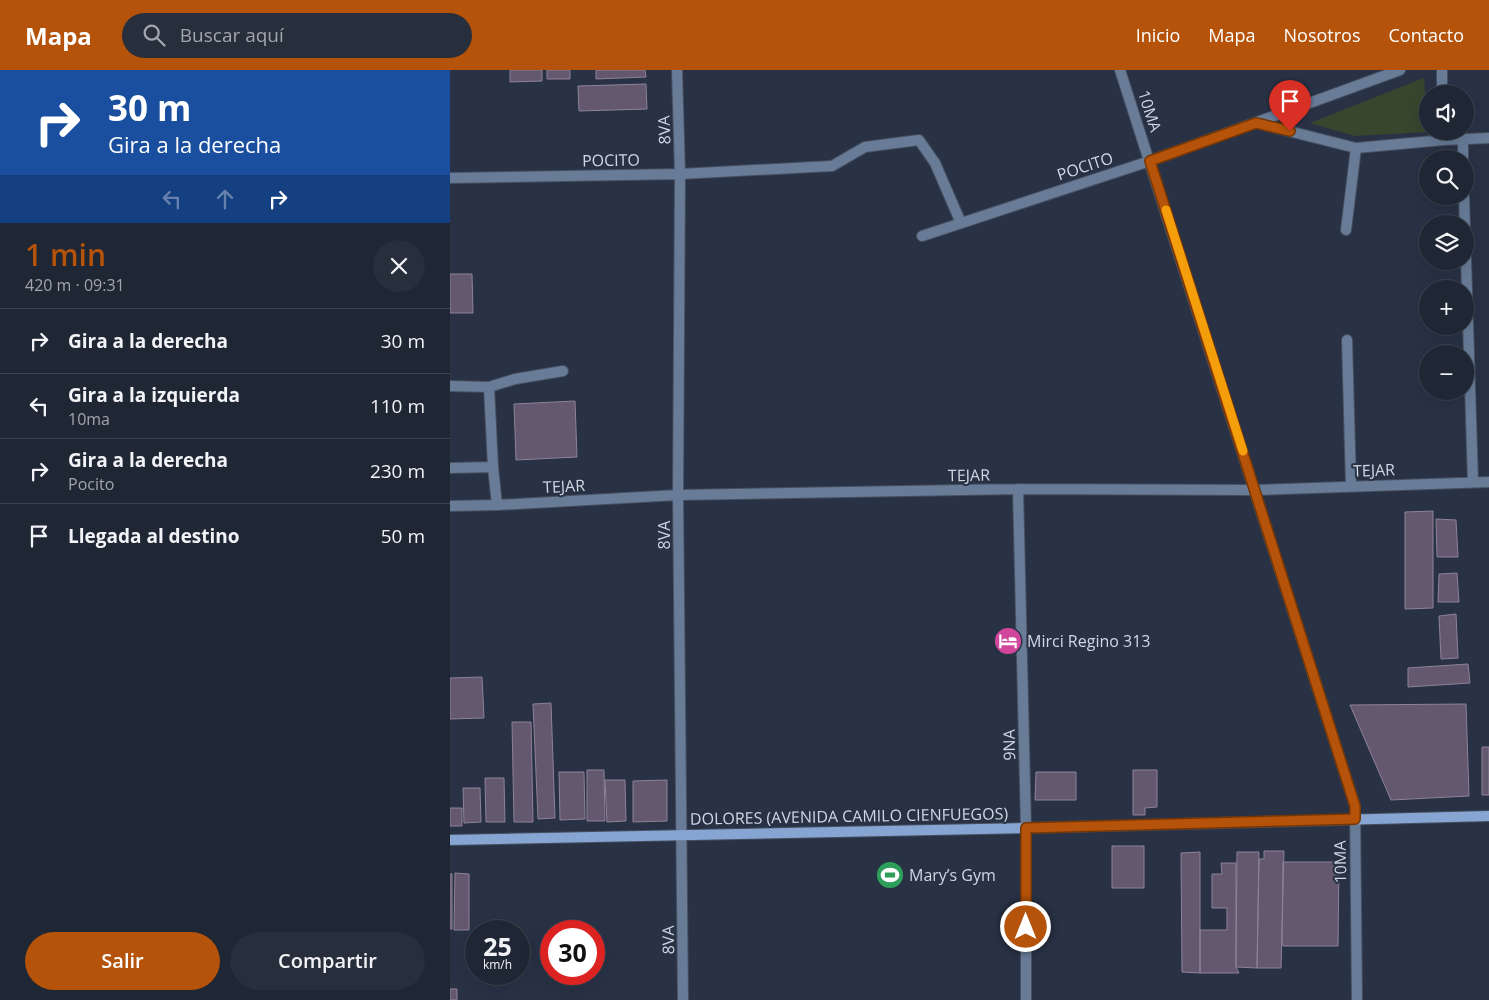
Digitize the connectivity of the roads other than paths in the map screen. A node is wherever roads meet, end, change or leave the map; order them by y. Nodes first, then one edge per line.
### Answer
1 (677, 70) edge
2 (1120, 70) edge
3 (1400, 70) edge
4 (1442, 70) edge
5 (1442, 85) edge
6 (1256, 123) junction
7 (1474, 138) edge
8 (1489, 138) edge
9 (1419, 139) edge
10 (1356, 148) junction
11 (1150, 161) junction
12 (680, 174) junction
13 (450, 178) edge
14 (1464, 205) edge
15 (961, 223) junction
16 (1346, 230) dead end
17 (922, 236) dead end
18 (1347, 340) dead end
19 (563, 371) dead end
20 (450, 386) edge
21 (489, 387) junction
22 (493, 467) junction
23 (450, 468) edge
24 (1473, 482) junction
25 (1489, 482) edge
26 (1351, 485) junction
27 (1018, 489) junction
28 (1255, 490) junction
29 (678, 495) junction
30 (497, 505) junction
31 (450, 506) edge
32 (1489, 816) edge
33 (1355, 819) junction
34 (1026, 828) junction
35 (681, 835) junction
36 (450, 840) edge
37 (683, 1000) edge
38 (1026, 1000) edge
39 (1357, 1000) edge

1 - 12 street, 8VA
2 - 11 street, 10MA
3 - 6 street, POCITO
4 - 5 street
6 - 10 street
6 - 11 street, POCITO
7 - 8 street
9 - 10 street
10 - 16 street
11 - 15 street, POCITO
11 - 28 street, 10MA
12 - 13 street, POCITO
12 - 15 street, POCITO
12 - 29 street, 8VA
14 - 24 street
15 - 17 street, POCITO
18 - 26 street
19 - 21 street
20 - 21 street
21 - 22 street
22 - 23 street
22 - 30 street
24 - 25 street, TEJAR
24 - 26 street, TEJAR
26 - 28 street, TEJAR
27 - 28 street, TEJAR
27 - 29 street, TEJAR
27 - 34 street, 9NA
28 - 33 street, 10MA
29 - 30 street, TEJAR
29 - 35 street, 8VA
30 - 31 street, TEJAR
32 - 33 main road, DOLORES (AVENIDA CAMILO CIENFUEGOS)
33 - 34 main road, DOLORES (AVENIDA CAMILO CIENFUEGOS)
33 - 39 street, 10MA
34 - 35 main road, DOLORES (AVENIDA CAMILO CIENFUEGOS)
34 - 38 street, 9NA
35 - 36 main road, DOLORES (AVENIDA CAMILO CIENFUEGOS)
35 - 37 street, 8VA

